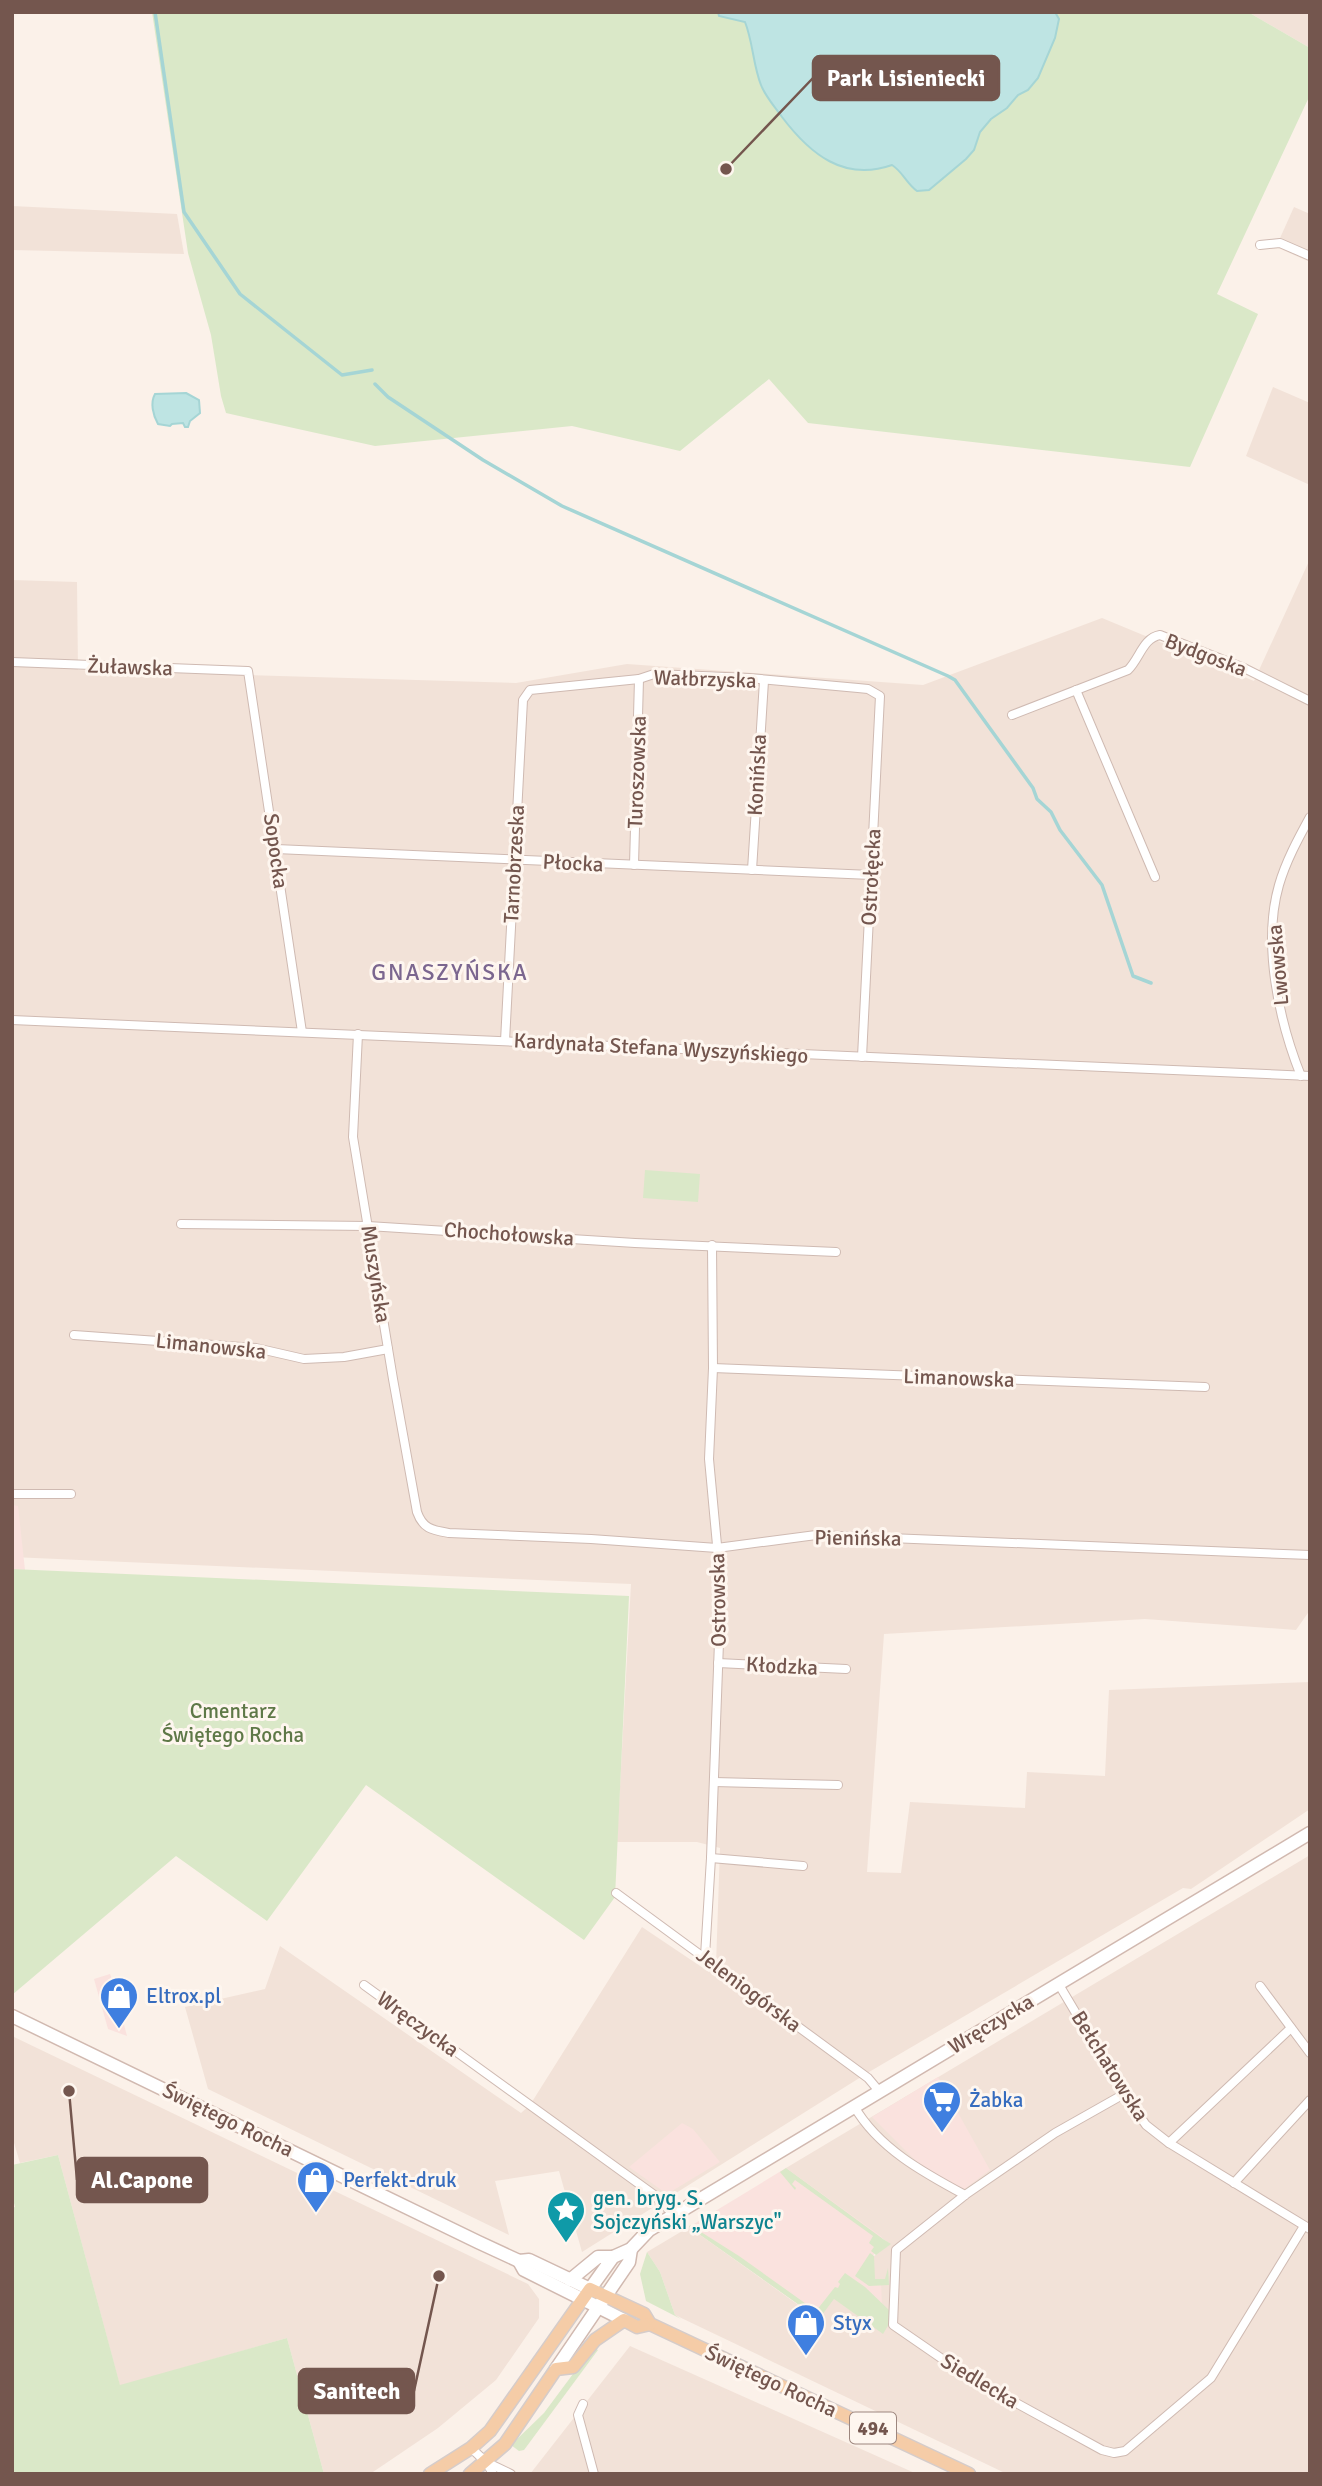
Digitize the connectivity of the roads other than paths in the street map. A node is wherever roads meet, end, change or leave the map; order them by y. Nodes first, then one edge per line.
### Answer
1 (1260, 244) dead end
2 (1310, 256) edge
3 (12, 662) edge
4 (248, 671) joint
5 (639, 679) junction
6 (764, 681) junction
7 (530, 690) joint
8 (1076, 690) junction
9 (880, 696) joint
10 (1310, 701) edge
11 (1012, 715) dead end
12 (1310, 817) edge
13 (276, 849) junction
14 (514, 860) junction
15 (634, 865) junction
16 (752, 870) junction
17 (871, 876) junction
18 (1155, 877) dead end
19 (12, 1020) edge
20 (302, 1032) junction
21 (358, 1034) junction
22 (505, 1041) junction
23 (862, 1057) junction
24 (1305, 1076) edge
25 (181, 1224) dead end
26 (368, 1226) junction
27 (712, 1245) junction
28 (836, 1252) dead end
29 (74, 1335) dead end
30 (388, 1349) junction
31 (713, 1368) junction
32 (1205, 1387) dead end
33 (12, 1494) edge
34 (71, 1494) dead end
35 (417, 1512) joint
36 (717, 1548) junction
37 (1310, 1555) edge
38 (718, 1663) junction
39 (846, 1669) dead end
40 (714, 1782) junction
41 (838, 1785) dead end
42 (1310, 1833) edge
43 (711, 1858) junction
44 (803, 1867) dead end
45 (616, 1893) dead end
46 (705, 1956) junction
47 (1058, 1983) junction
48 (364, 1984) dead end
49 (1260, 1986) dead end
50 (12, 2016) edge
51 (1291, 2028) junction
52 (1310, 2053) edge
53 (879, 2091) junction
54 (1124, 2094) junction
55 (1310, 2100) edge
56 (854, 2106) junction
57 (1168, 2143) junction
58 (1234, 2183) junction
59 (965, 2195) junction
60 (674, 2215) junction
61 (1308, 2227) edge
62 (631, 2249) junction
63 (613, 2257) junction
64 (519, 2261) junction
65 (570, 2280) junction
66 (590, 2289) junction
67 (605, 2296) junction
68 (582, 2300) junction
69 (597, 2308) junction
70 (624, 2320) junction
71 (650, 2324) junction
72 (555, 2369) junction
73 (583, 2404) dead end
74 (471, 2448) junction
75 (485, 2462) junction
76 (430, 2474) edge
77 (470, 2474) edge
78 (493, 2474) edge
79 (511, 2474) edge
80 (594, 2474) edge
81 (969, 2474) edge

1 - 2 street
3 - 4 street, Żuławska
4 - 13 street, Sopocka
5 - 6 street, Wałbrzyska
5 - 7 street, Wałbrzyska
5 - 15 street, Turoszowska
6 - 9 street, Wałbrzyska
6 - 16 street, Konińska
7 - 14 street, Tarnobrzeska
8 - 10 street, Bydgoska
8 - 11 street, Bydgoska
8 - 18 street
9 - 17 street, Ostrołęcka
12 - 24 street, Lwowska
13 - 14 street, Płocka
13 - 20 street, Sopocka
14 - 15 street, Płocka
14 - 22 street, Tarnobrzeska
15 - 16 street, Płocka
16 - 17 street, Płocka
17 - 23 street, Ostrołęcka
19 - 20 street, Kardynała Stefana Wyszyńskiego
20 - 21 street, Kardynała Stefana Wyszyńskiego
21 - 22 street, Kardynała Stefana Wyszyńskiego
21 - 26 street, Muszyńska
22 - 23 street, Kardynała Stefana Wyszyńskiego
23 - 24 street, Kardynała Stefana Wyszyńskiego
25 - 26 street, Chochołowska
26 - 27 street, Chochołowska
26 - 30 street, Muszyńska
27 - 28 street, Chochołowska
27 - 31 street, Ostrowska
29 - 30 street, Limanowska
30 - 35 street, Muszyńska
31 - 32 street, Limanowska
31 - 36 street, Ostrowska
33 - 34 street
35 - 36 street, Pienińska
36 - 37 street, Pienińska
36 - 38 street, Ostrowska
38 - 39 street, Kłodzka
38 - 40 street, Ostrowska
40 - 41 street
40 - 43 street, Ostrowska
42 - 47 main road, Wręczycka
43 - 44 street
43 - 46 street, Ostrowska
45 - 46 street, Jeleniogórska
46 - 53 street, Jeleniogórska
47 - 53 main road, Wręczycka
47 - 54 street, Bełchatowska
48 - 60 street, Wręczycka
49 - 51 street
50 - 64 main road, Świętego Rocha
51 - 52 street
51 - 57 street
53 - 56 main road, Wręczycka
54 - 57 street, Bełchatowska
54 - 59 street, Siedlecka
55 - 58 street
56 - 59 street
56 - 60 main road, Wręczycka
57 - 58 street, Bełchatowska
58 - 61 street, Bełchatowska
59 - 61 street, Siedlecka
60 - 62 main road, Wręczycka
62 - 63 main road, Wręczycka
62 - 67 main road, Wręczycka
63 - 65 main road
63 - 66 main road
64 - 65 main road, Świętego Rocha
64 - 68 main road, Świętego Rocha
65 - 66 main road, Świętego Rocha
66 - 67 main road, Świętego Rocha
66 - 68 main road
67 - 69 main road, Wręczycka
67 - 71 main road, Świętego Rocha / 494
68 - 69 main road, Świętego Rocha / 494
68 - 74 main road
69 - 70 main road, Świętego Rocha / 494
69 - 72 main road, Wręczycka
70 - 71 main road, Świętego Rocha / 494
70 - 72 main road
71 - 81 main road, Świętego Rocha / 494
72 - 75 main road
73 - 80 street
74 - 75 street
74 - 76 main road
75 - 77 main road
75 - 78 street
75 - 79 street

